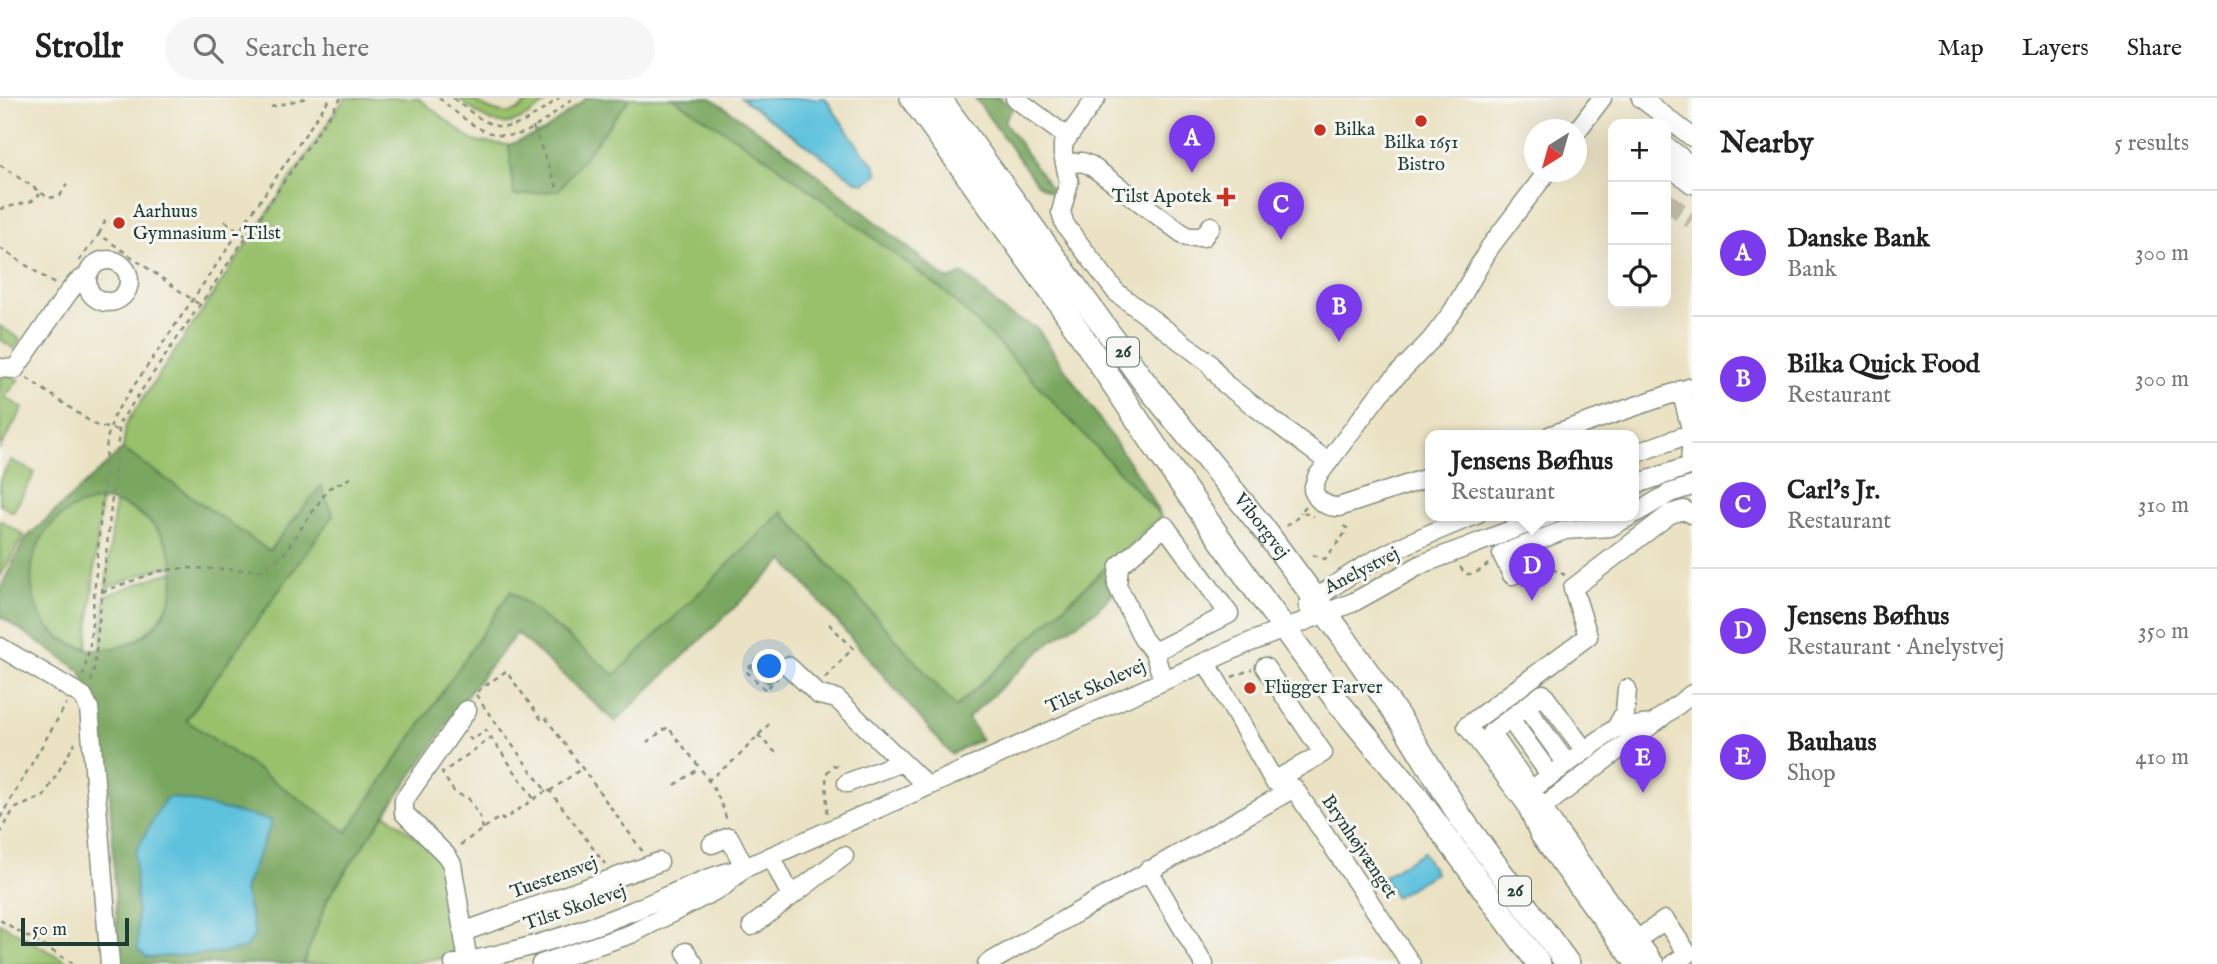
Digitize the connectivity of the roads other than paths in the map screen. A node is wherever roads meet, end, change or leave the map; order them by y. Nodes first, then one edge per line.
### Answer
1 (912, 98) edge
2 (939, 98) edge
3 (1015, 98) edge
4 (1096, 98) edge
5 (1602, 98) edge
6 (1641, 98) edge
7 (1655, 118) edge
8 (1587, 119) edge
9 (1067, 137) junction
10 (1692, 137) edge
11 (1671, 150) edge
12 (1065, 163) junction
13 (1692, 166) edge
14 (1671, 168) edge
15 (1539, 182) edge
16 (1692, 184) edge
17 (1211, 226) dead end
18 (82, 271) road end
19 (7, 369) edge
20 (1687, 389) edge
21 (1566, 430) edge
22 (1692, 433) edge
23 (1639, 452) edge
24 (1328, 462) junction
25 (1691, 466) edge
26 (1425, 479) edge
27 (1639, 483) edge
28 (1692, 486) edge
29 (1639, 510) edge
30 (1692, 514) edge
31 (1460, 521) edge
32 (1535, 521) edge
33 (1620, 521) edge
34 (1635, 521) edge
35 (1643, 534) junction
36 (1538, 566) road end
37 (1320, 606) junction
38 (1284, 628) junction
39 (0, 647) edge
40 (1154, 652) junction
41 (1206, 662) junction
42 (1265, 667) road end
43 (784, 670) road end
44 (1163, 680) junction
45 (1627, 689) dead end
46 (1692, 694) edge
47 (1525, 707) junction
48 (467, 710) dead end
49 (1510, 719) junction
50 (1652, 724) junction
51 (1616, 727) junction
52 (1584, 751) junction
53 (902, 762) junction
54 (1567, 764) junction
55 (1551, 776) junction
56 (847, 783) road end
57 (927, 786) junction
58 (1531, 790) junction
59 (1543, 807) junction
60 (712, 844) dead end
61 (771, 856) junction
62 (844, 856) dead end
63 (655, 864) road end
64 (745, 867) junction
65 (1148, 870) junction
66 (791, 896) junction
67 (752, 926) dead end
68 (463, 932) junction
69 (556, 938) junction
70 (1638, 939) junction
71 (566, 961) edge
72 (461, 963) edge
73 (110, 964) edge
74 (541, 964) edge
75 (987, 964) edge
76 (1204, 964) edge
77 (1411, 964) edge
78 (1539, 964) edge
79 (1568, 964) edge
80 (1635, 964) edge
81 (1656, 964) edge
82 (1673, 964) edge

1 - 38 main road, Viborgvej / 26
2 - 37 main road, Viborgvej / 26
3 - 9 street
4 - 9 street
5 - 8 street
6 - 7 street
7 - 10 street
9 - 12 street
11 - 13 street
12 - 17 street
12 - 24 street
14 - 16 street
15 - 24 street
18 - 19 street
20 - 21 street
20 - 22 street
22 - 23 street
22 - 25 street
24 - 26 street
25 - 27 street
28 - 29 street
30 - 35 street
31 - 37 street, Anelystvej
32 - 37 street, Anelystvej
33 - 36 street
34 - 35 street
35 - 80 street
37 - 38 street, Anelystvej
37 - 79 main road, Viborgvej / 26
38 - 41 street, Tilst Skolevej
38 - 78 main road, Viborgvej / 26
39 - 73 street
40 - 40 street
40 - 44 street
41 - 42 street
41 - 44 street, Tilst Skolevej
43 - 53 street
44 - 57 street, Tilst Skolevej
45 - 51 street
46 - 50 street
47 - 49 street
47 - 52 street
47 - 54 street
48 - 68 street
49 - 55 street
49 - 58 street
50 - 51 street
50 - 59 street
51 - 52 street
52 - 54 street
53 - 56 street
53 - 57 street
54 - 55 street
55 - 58 street
57 - 61 street, Tilst Skolevej
58 - 59 street
59 - 70 street
60 - 64 street
61 - 64 street, Tilst Skolevej
61 - 66 street
62 - 66 street
63 - 68 street, Tuestensvej
64 - 69 street, Tilst Skolevej
64 - 71 street, Tilst Skolevej
65 - 75 street, Brynhøjvænget
65 - 76 street
65 - 77 street, Brynhøjvænget
66 - 67 street
68 - 72 street
69 - 71 street
69 - 72 street, Tilst Skolevej
70 - 81 street
70 - 82 street
71 - 74 street, Tilst Skolevej

